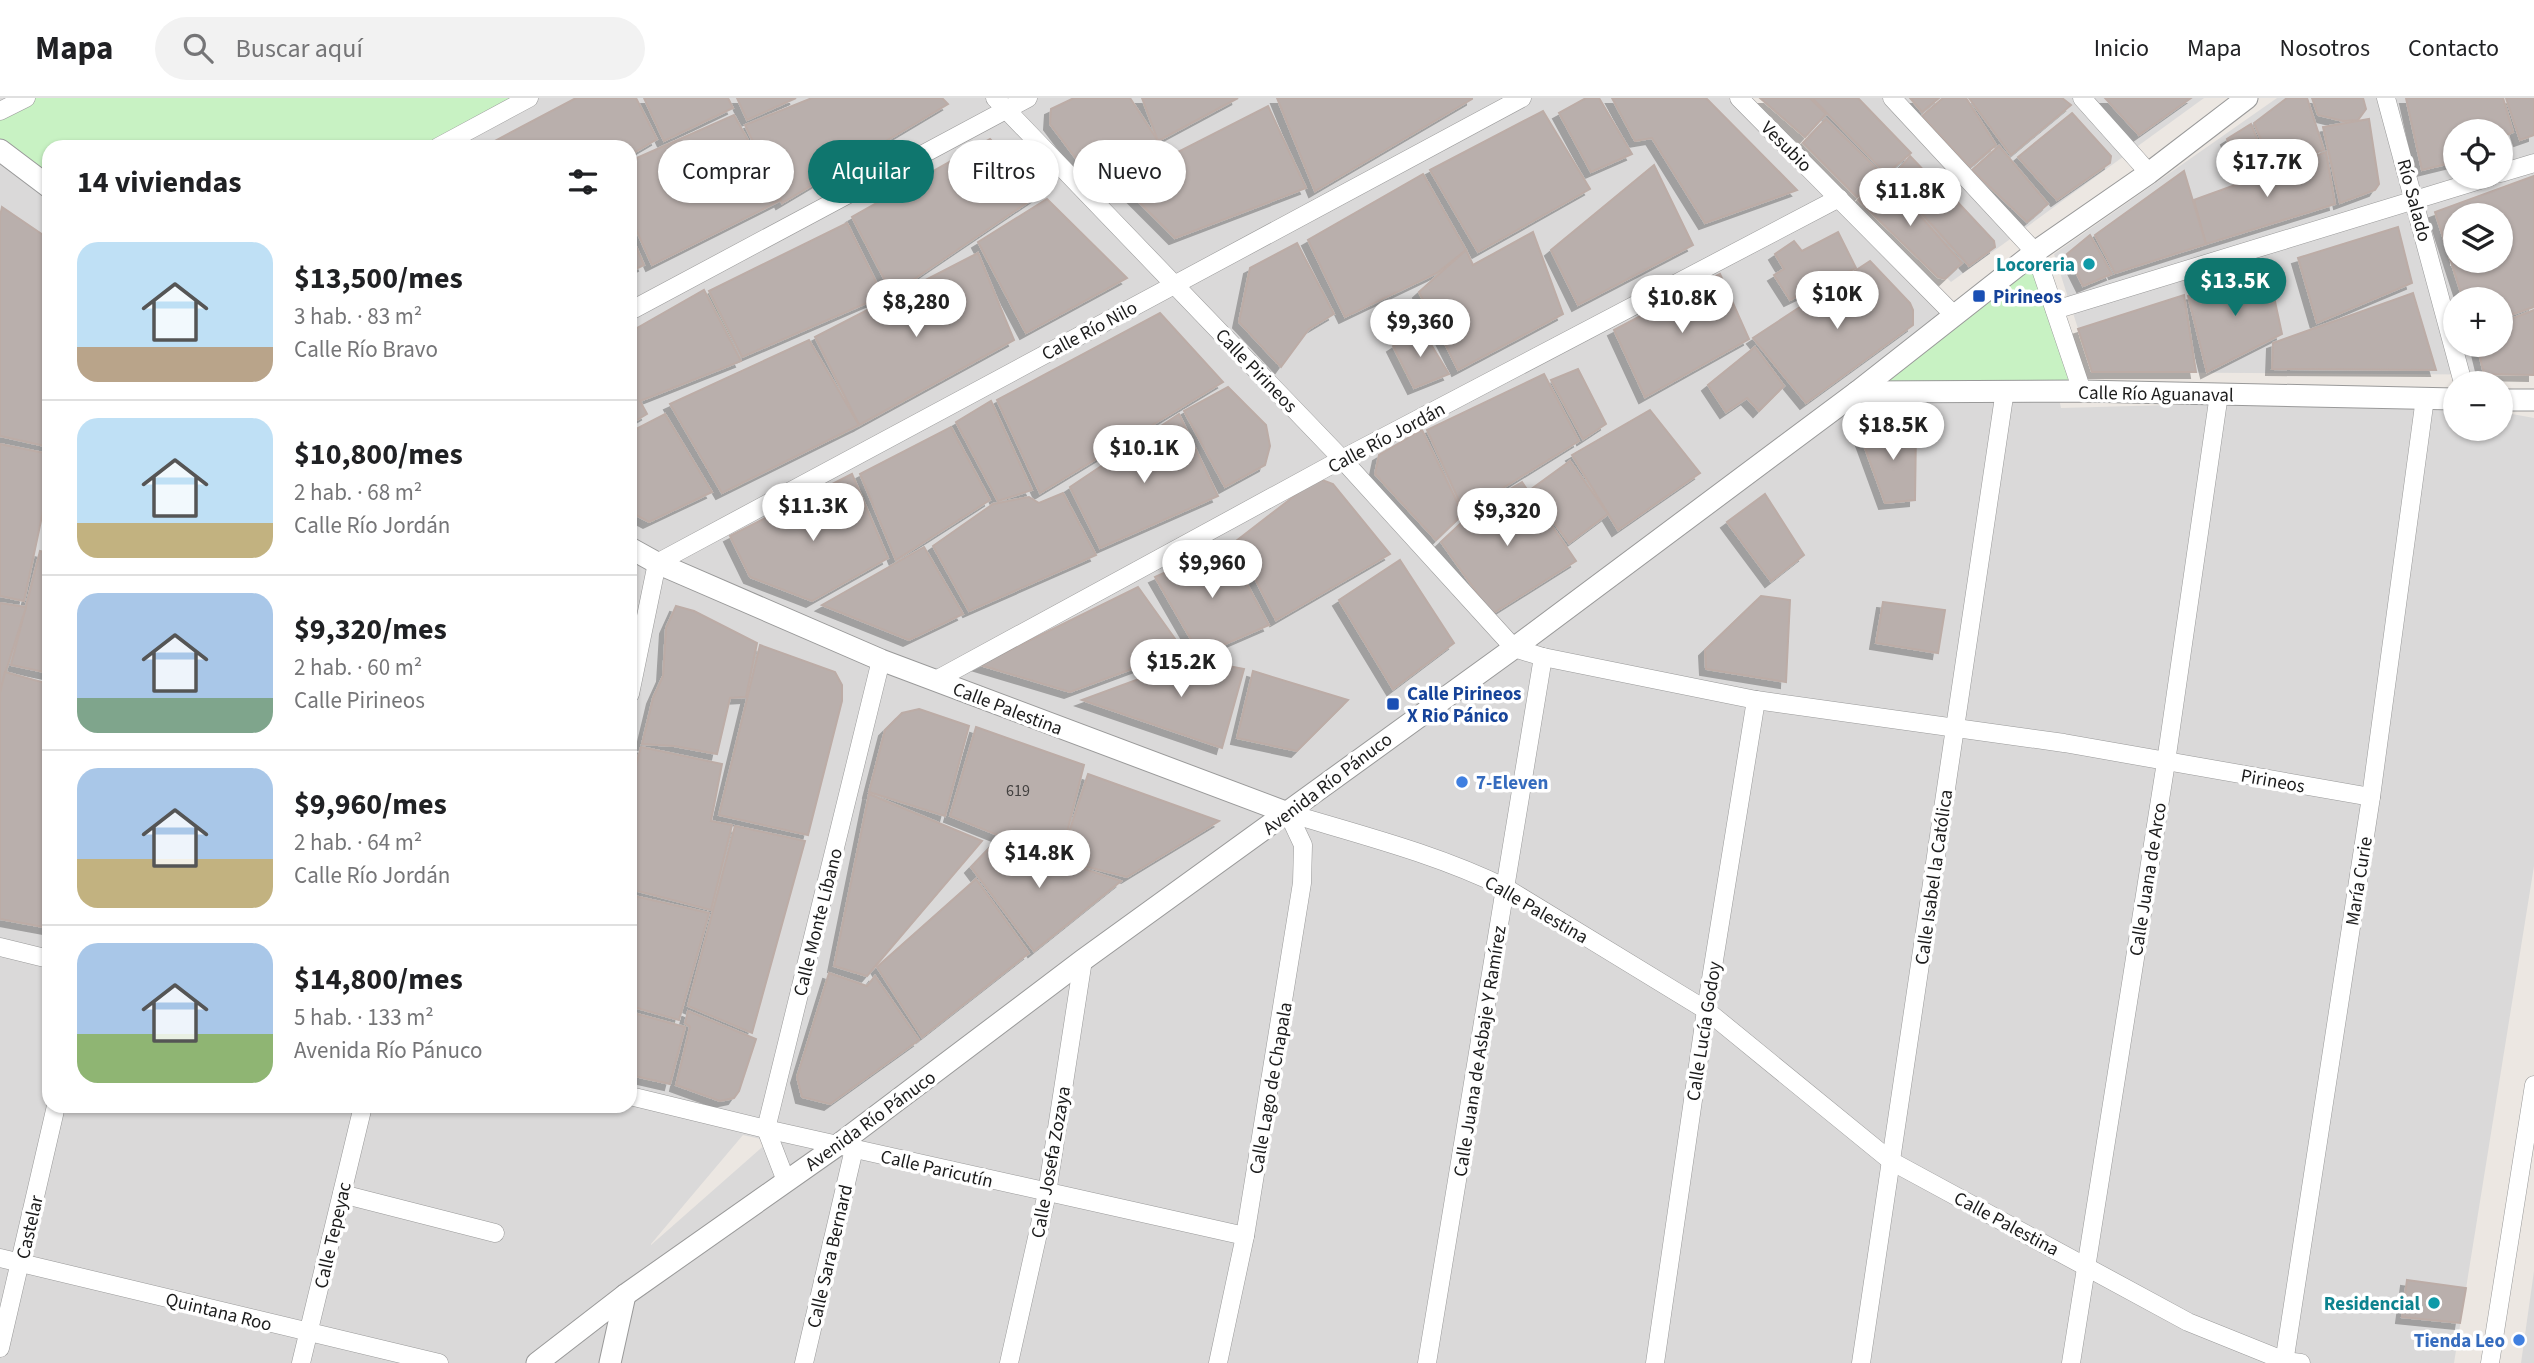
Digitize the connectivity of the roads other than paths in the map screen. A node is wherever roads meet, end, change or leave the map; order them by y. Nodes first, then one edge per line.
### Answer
1 (26, 98) edge
2 (529, 98) edge
3 (1028, 98) edge
4 (1522, 98) edge
5 (1739, 98) edge
6 (1892, 98) edge
7 (2082, 98) edge
8 (2247, 98) edge
9 (2386, 98) edge
10 (1001, 104) edge
11 (0, 111) edge
12 (451, 140) edge
13 (1, 156) edge
14 (2534, 163) edge
15 (2513, 169) edge
16 (2149, 173) junction
17 (42, 182) edge
18 (2451, 189) edge
19 (1839, 198) junction
20 (2415, 200) junction
21 (2035, 252) junction
22 (1175, 283) junction
23 (637, 308) edge
24 (2056, 310) junction
25 (1953, 314) junction
26 (2460, 371) edge
27 (2005, 390) junction
28 (2082, 391) junction
29 (1857, 392) junction
30 (2218, 394) junction
31 (2425, 398) junction
32 (2443, 399) edge
33 (2513, 400) edge
34 (2534, 400) edge
35 (1342, 459) junction
36 (637, 552) edge
37 (657, 563) junction
38 (1514, 648) junction
39 (1543, 657) junction
40 (637, 660) edge
41 (881, 660) junction
42 (936, 680) junction
43 (1756, 700) junction
44 (1956, 726) junction
45 (2166, 762) junction
46 (2371, 797) junction
47 (1288, 813) junction
48 (1506, 888) junction
49 (0, 947) edge
50 (42, 957) edge
51 (1083, 960) junction
52 (1706, 1010) junction
53 (2534, 1085) edge
54 (637, 1098) edge
55 (54, 1113) edge
56 (361, 1113) edge
57 (766, 1129) junction
58 (846, 1147) junction
59 (1891, 1161) junction
60 (786, 1181) junction
61 (1047, 1193) junction
62 (342, 1194) junction
63 (495, 1233) dead end
64 (1245, 1236) junction
65 (0, 1258) edge
66 (21, 1263) junction
67 (2086, 1266) junction
68 (625, 1295) junction
69 (309, 1334) junction
70 (0, 1348) edge
71 (2290, 1362) edge
72 (301, 1363) edge
73 (439, 1363) edge
74 (537, 1363) edge
75 (610, 1363) edge
76 (804, 1363) edge
77 (1009, 1363) edge
78 (1219, 1363) edge
79 (1427, 1363) edge
80 (1655, 1363) edge
81 (1861, 1363) edge
82 (2071, 1363) edge
83 (2490, 1363) edge

1 - 11 street
2 - 12 street
3 - 10 street
4 - 22 street, Calle Río Nilo
5 - 19 street, Vesubio
6 - 21 street
7 - 16 street
8 - 16 street, Avenida Río Pánuco
9 - 20 street, Río Salado
10 - 22 street, Calle Pirineos
10 - 23 street
13 - 17 street
14 - 15 street
16 - 21 street, Avenida Río Pánuco
18 - 20 street
19 - 25 street, Vesubio
19 - 35 street, Calle Río Jordán
20 - 24 street
20 - 26 street, Río Salado
21 - 24 street
21 - 25 street, Avenida Río Pánuco
22 - 35 street, Calle Pirineos
22 - 37 street, Calle Río Nilo
24 - 28 street
25 - 29 street, Avenida Río Pánuco
27 - 28 street, Calle Río Aguanaval
27 - 29 street, Calle Río Aguanaval
27 - 44 street, Calle Isabel la Católica
28 - 30 street, Calle Río Aguanaval
29 - 38 street, Avenida Río Pánuco
30 - 31 street, Calle Río Aguanaval
30 - 45 street, Calle Juana de Arco
31 - 32 street, Calle Río Aguanaval
31 - 46 street, María Curie
33 - 34 street
35 - 38 street, Calle Pirineos
35 - 42 street, Calle Río Jordán
36 - 37 street, Calle Palestina
37 - 40 street
37 - 41 street, Calle Palestina
38 - 39 street, Pirineos
38 - 47 street, Avenida Río Pánuco
39 - 43 street, Pirineos
39 - 48 street, Calle Juana de Asbaje Y Ramírez
41 - 42 street, Calle Palestina
41 - 57 street, Calle Monte Líbano
42 - 47 street, Calle Palestina
43 - 44 street, Pirineos
43 - 52 street, Calle Lucía Godoy
44 - 45 street, Pirineos
44 - 59 street, Calle Isabel la Católica
45 - 46 street, Pirineos
45 - 67 street, Calle Juana de Arco
46 - 71 street, María Curie
47 - 48 street, Calle Palestina
47 - 51 street, Avenida Río Pánuco
47 - 64 street, Calle Lago de Chapala
48 - 52 street, Calle Palestina
48 - 79 street, Calle Juana de Asbaje Y Ramírez
49 - 50 street
51 - 58 street, Avenida Río Pánuco
51 - 61 street, Calle Josefa Zozaya
52 - 59 street, Calle Palestina
52 - 80 street, Calle Lucía Godoy
53 - 83 street
54 - 57 street, Calle Paricutín
55 - 66 street, Castelar
56 - 62 street, Calle Tepeyac
57 - 58 street, Calle Paricutín
57 - 60 street
58 - 60 street, Avenida Río Pánuco
58 - 61 street, Calle Paricutín
58 - 76 street, Calle Sara Bernard
59 - 67 street, Calle Palestina
59 - 81 street, Calle Isabel la Católica
60 - 68 street, Avenida Río Pánuco
61 - 64 street, Calle Paricutín
61 - 77 street, Calle Josefa Zozaya
62 - 63 street
62 - 69 street, Calle Tepeyac
64 - 78 street, Calle Lago de Chapala
65 - 66 street, Quintana Roo
66 - 69 street, Quintana Roo
66 - 70 street, Castelar
67 - 71 street, Calle Palestina
67 - 82 street, Calle Juana de Arco
68 - 74 street, Avenida Río Pánuco
68 - 75 street
69 - 72 street, Calle Tepeyac
69 - 73 street, Quintana Roo

